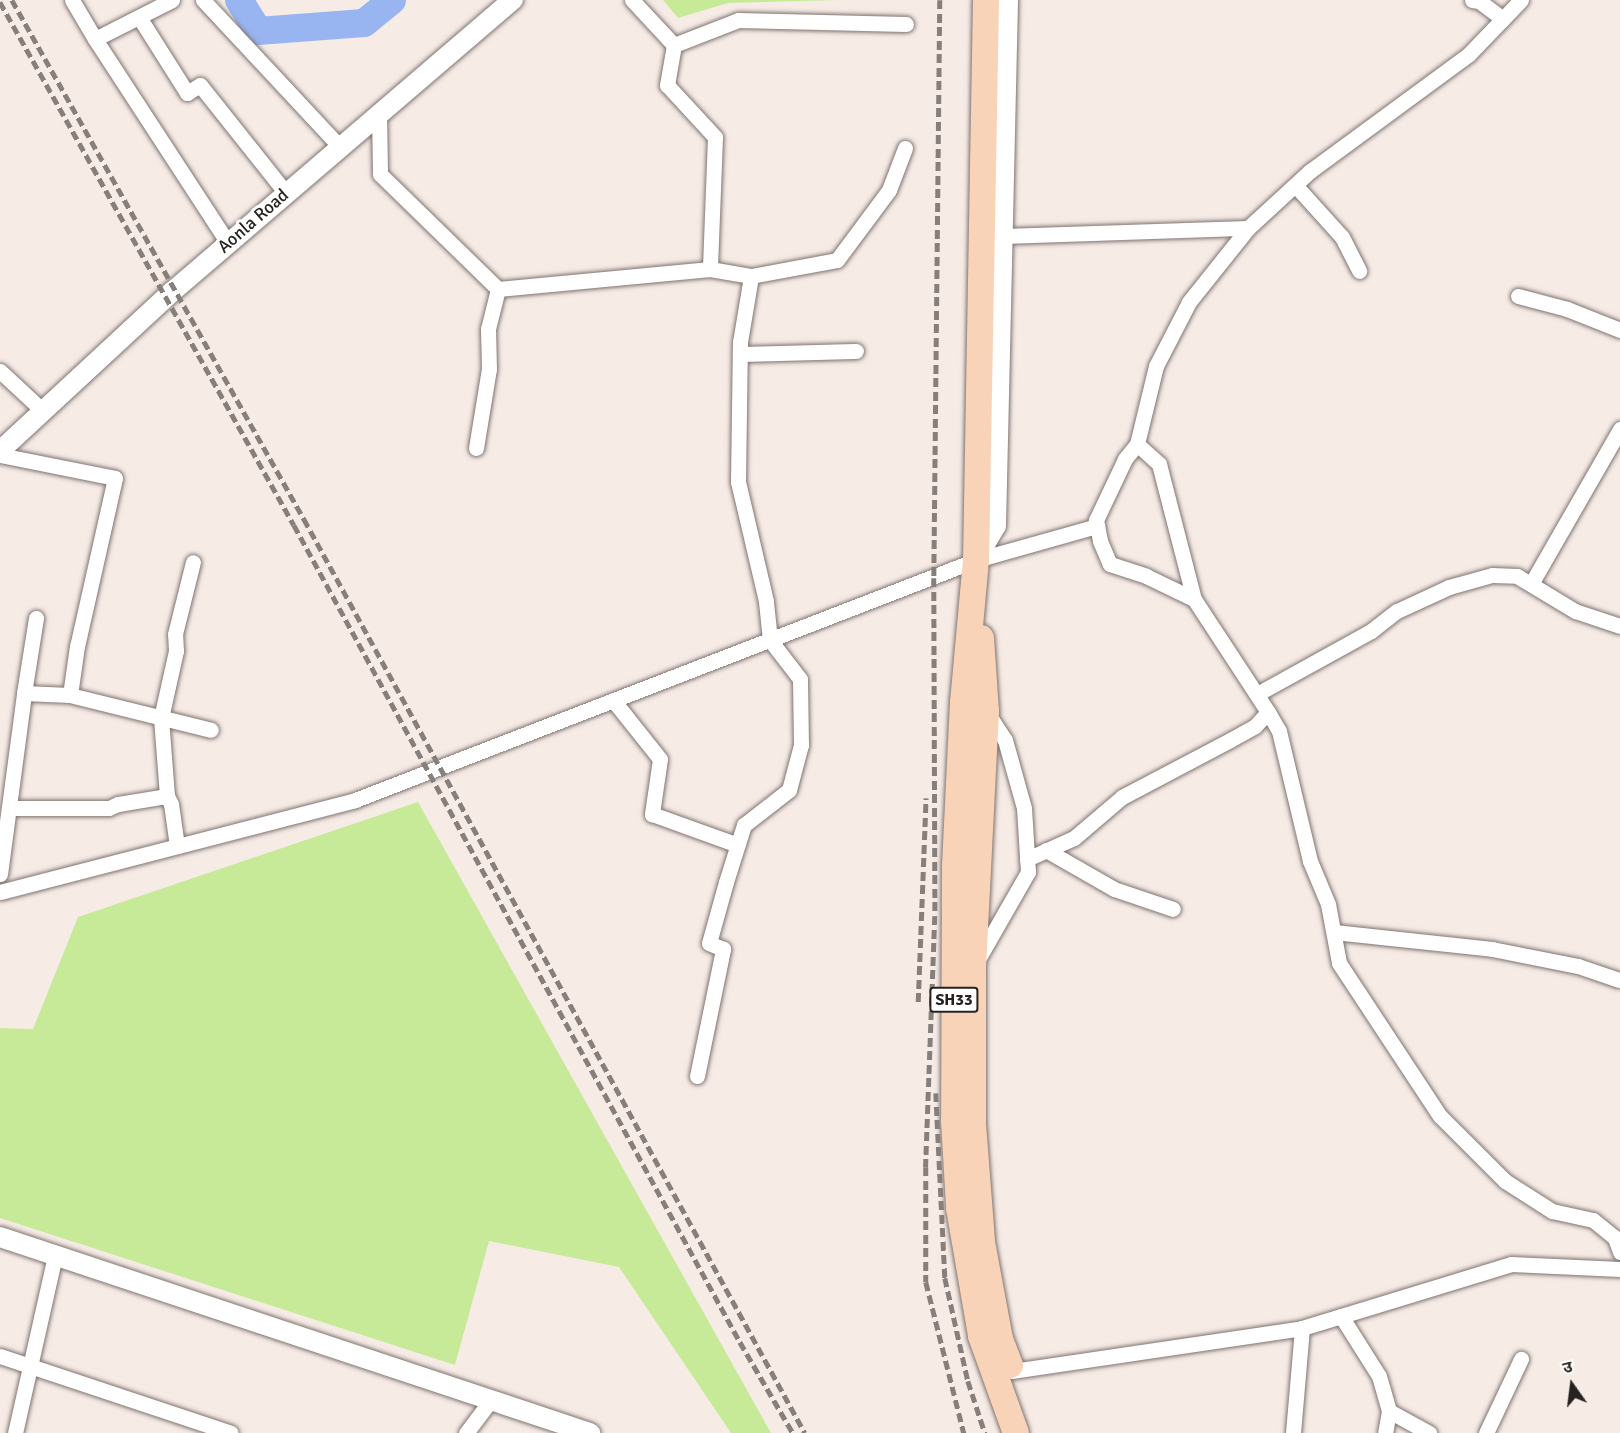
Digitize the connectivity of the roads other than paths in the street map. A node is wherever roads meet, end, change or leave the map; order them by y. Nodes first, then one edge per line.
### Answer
1 (72, 0) edge
2 (172, 0) edge
3 (203, 0) edge
4 (513, 0) edge
5 (632, 0) edge
6 (986, 0) edge
7 (1008, 0) edge
8 (1472, 0) edge
9 (1521, 0) edge
10 (139, 17) junction
11 (1503, 19) junction
12 (906, 24) dead end
13 (95, 39) junction
14 (674, 45) junction
15 (379, 114) junction
16 (340, 147) junction
17 (905, 148) dead end
18 (1295, 184) junction
19 (286, 193) junction
20 (1248, 228) junction
21 (1003, 236) junction
22 (228, 243) junction
23 (710, 269) junction
24 (1359, 271) dead end
25 (751, 276) junction
26 (498, 289) junction
27 (1518, 296) dead end
28 (1620, 330) edge
29 (856, 351) dead end
30 (740, 354) junction
31 (0, 371) edge
32 (43, 411) junction
33 (1620, 429) edge
34 (1137, 444) junction
35 (476, 448) dead end
36 (0, 451) edge
37 (0, 455) edge
38 (1097, 526) junction
39 (976, 560) junction
40 (193, 562) dead end
41 (1531, 584) junction
42 (1194, 599) junction
43 (36, 618) dead end
44 (1620, 626) edge
45 (770, 640) junction
46 (24, 693) junction
47 (1257, 694) junction
48 (70, 695) junction
49 (614, 700) junction
50 (986, 711) junction
51 (1269, 712) junction
52 (161, 718) junction
53 (211, 730) dead end
54 (167, 796) junction
55 (9, 808) junction
56 (738, 845) junction
57 (177, 846) junction
58 (1046, 850) junction
59 (1027, 859) junction
60 (0, 874) edge
61 (0, 892) edge
62 (1173, 909) dead end
63 (1334, 932) junction
64 (973, 969) junction
65 (1619, 980) edge
66 (697, 1076) dead end
67 (0, 1237) edge
68 (1618, 1239) edge
69 (55, 1255) junction
70 (1620, 1269) edge
71 (1341, 1316) junction
72 (1302, 1328) junction
73 (0, 1356) edge
74 (1521, 1359) dead end
75 (28, 1365) junction
76 (1012, 1371) junction
77 (490, 1400) junction
78 (1389, 1411) junction
79 (15, 1433) edge
80 (231, 1433) edge
81 (466, 1433) edge
82 (590, 1433) edge
83 (1016, 1433) edge
84 (1035, 1433) edge
85 (1293, 1433) edge
86 (1385, 1433) edge
87 (1429, 1433) edge
88 (1485, 1433) edge

1 - 13 street
2 - 10 street
3 - 16 street
4 - 15 street, Aonla Road
5 - 14 street
6 - 39 main road
7 - 21 street
8 - 11 street
9 - 11 street
10 - 13 street
10 - 19 street
11 - 18 street
12 - 14 street
13 - 22 street
14 - 23 street
15 - 16 street, Aonla Road
15 - 26 street
16 - 19 street, Aonla Road
17 - 25 street
18 - 20 street
18 - 24 street
19 - 22 street, Aonla Road
20 - 21 street
20 - 34 street
21 - 39 street
22 - 32 street, Aonla Road
23 - 25 street
23 - 26 street
25 - 30 street
26 - 35 street
27 - 28 street
29 - 30 street
30 - 45 street
31 - 32 street
32 - 36 street, Aonla Road
33 - 41 street
34 - 38 street
34 - 42 street
37 - 48 street
38 - 39 street
38 - 42 street
39 - 45 street
39 - 50 main road, SH33
39 - 83 main road, SH33
40 - 52 street
41 - 44 street
41 - 47 street
42 - 47 street
43 - 46 street
45 - 49 street
45 - 56 street
46 - 48 street
46 - 55 street
47 - 51 street
48 - 52 street
49 - 56 street
49 - 57 street
50 - 59 street
50 - 64 main road, SH33
51 - 58 street
51 - 63 street
52 - 53 street
52 - 54 street
54 - 55 street
54 - 57 street
55 - 60 street
56 - 66 street
57 - 61 street
58 - 59 street
58 - 62 street
59 - 64 street
63 - 65 street
63 - 68 street
64 - 76 main road, SH33
67 - 69 street
69 - 75 street
69 - 77 street
70 - 71 street
71 - 72 street
71 - 78 street
72 - 76 street
72 - 85 street
73 - 75 street
74 - 88 street
75 - 79 street
75 - 80 street
76 - 84 main road, SH33
77 - 81 street
77 - 82 street
78 - 86 street
78 - 87 street

